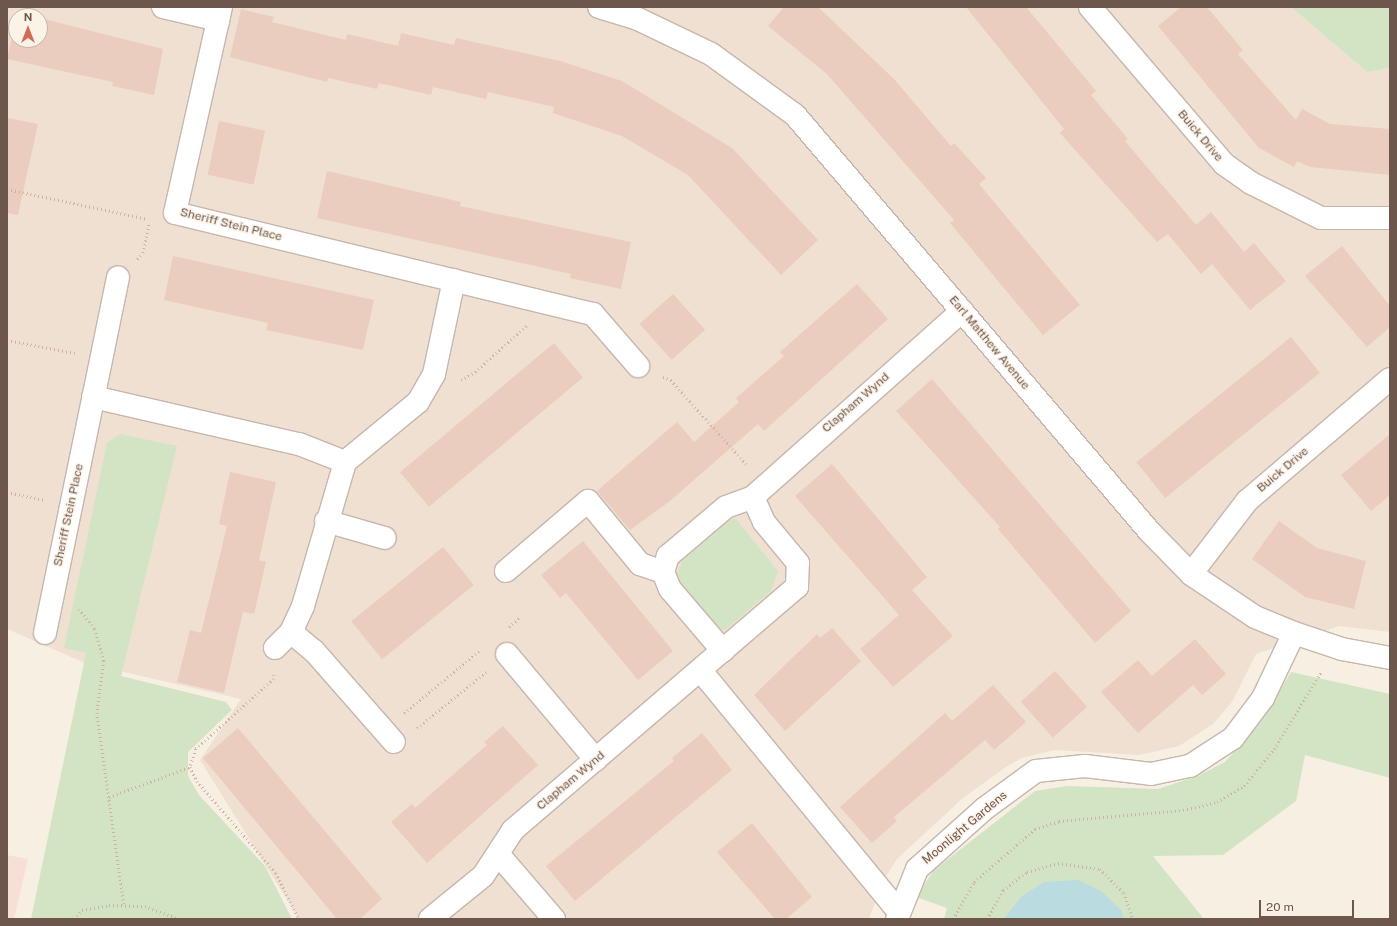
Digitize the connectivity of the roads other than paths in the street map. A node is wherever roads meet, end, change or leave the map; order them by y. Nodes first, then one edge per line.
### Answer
1 (163, 7) edge
2 (599, 7) edge
3 (1090, 7) edge
4 (219, 14) edge
5 (1390, 218) edge
6 (118, 277) road end
7 (454, 280) junction
8 (962, 311) junction
9 (638, 366) road end
10 (1390, 379) edge
11 (93, 397) junction
12 (345, 462) junction
13 (758, 491) junction
14 (326, 521) junction
15 (385, 538) dead end
16 (506, 571) dead end
17 (663, 572) junction
18 (1191, 574) junction
19 (291, 632) junction
20 (45, 633) dead end
21 (1294, 633) junction
22 (275, 648) road end
23 (723, 651) junction
24 (507, 654) road end
25 (1390, 658) edge
26 (701, 671) junction
27 (389, 736) road end
28 (596, 760) junction
29 (498, 854) junction
30 (898, 915) edge
31 (430, 919) edge
32 (554, 919) edge

1 - 4 street, Sheriff Stein Place
2 - 8 street, Earl Matthew Avenue
3 - 5 street, Buick Drive
4 - 7 street, Sheriff Stein Place
6 - 11 street, Sheriff Stein Place
7 - 9 street, Sheriff Stein Place
7 - 12 street
8 - 13 street, Clapham Wynd
8 - 18 street, Earl Matthew Avenue
10 - 18 street, Buick Drive
11 - 12 street
11 - 20 street, Sheriff Stein Place
12 - 14 street
13 - 17 street, Clapham Wynd
13 - 23 street, Clapham Wynd
14 - 15 street
14 - 19 street
16 - 17 street
17 - 23 street
18 - 21 street, Earl Matthew Avenue
19 - 22 street
19 - 27 street
21 - 25 street, Earl Matthew Avenue
21 - 30 street, Moonlight Gardens
23 - 26 street, Clapham Wynd
24 - 28 street
26 - 28 street, Clapham Wynd
26 - 30 street, Moonlight Gardens
28 - 29 street, Clapham Wynd
29 - 31 street, Clapham Wynd
29 - 32 street

